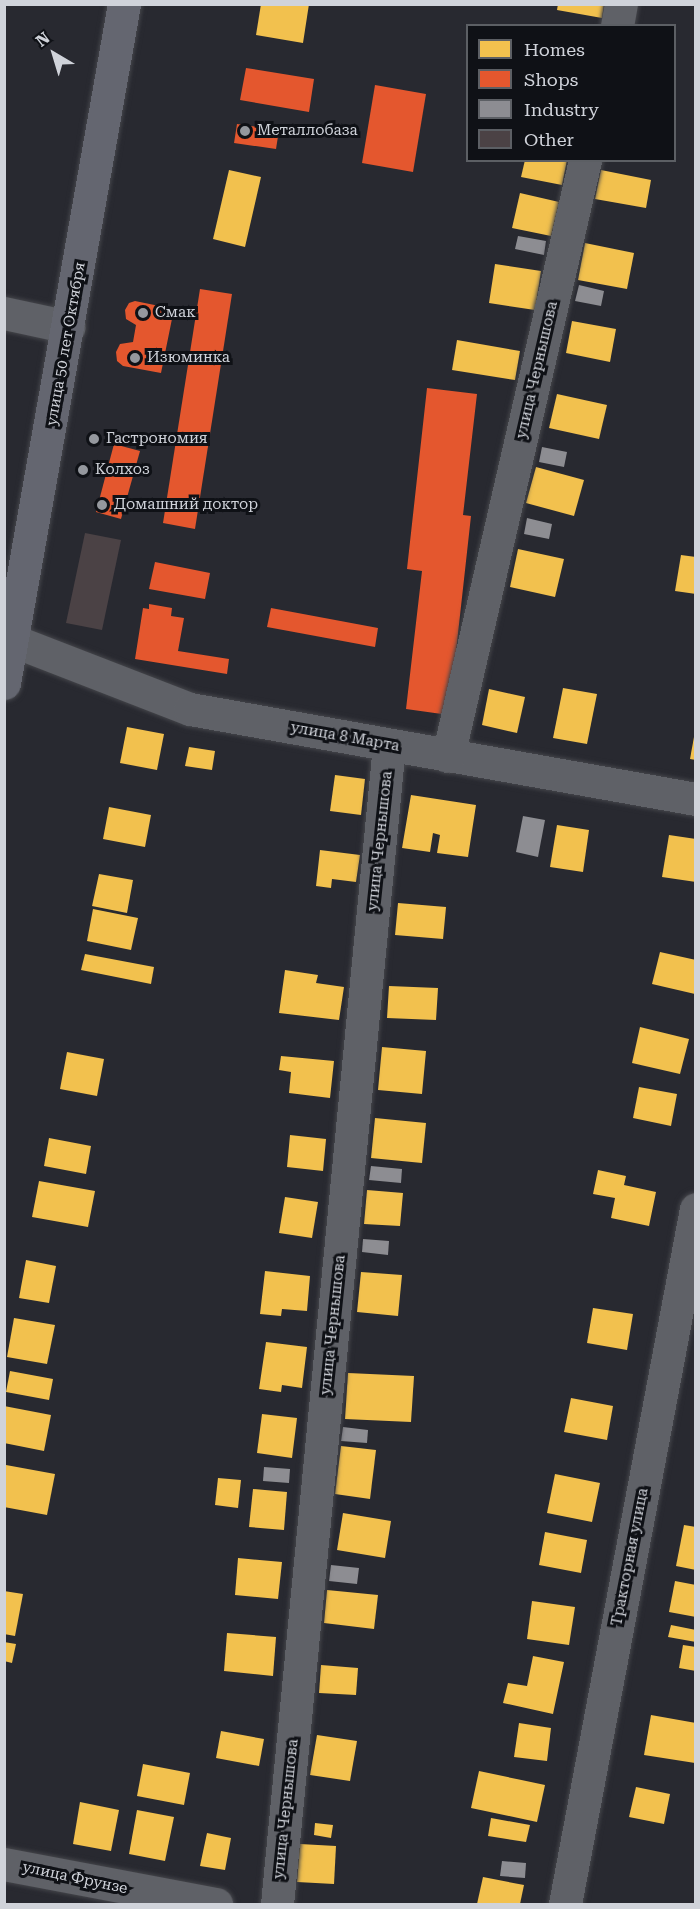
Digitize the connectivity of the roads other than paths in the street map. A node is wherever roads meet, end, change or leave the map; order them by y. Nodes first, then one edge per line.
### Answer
1 (124, 4) edge
2 (621, 4) edge
3 (616, 24) edge
4 (585, 162) edge
5 (4, 313) edge
6 (69, 327) junction
7 (8, 638) edge
8 (4, 683) edge
9 (389, 746) junction
10 (448, 756) junction
11 (696, 799) edge
12 (696, 1209) edge
13 (4, 1864) edge
14 (178, 1902) edge
15 (216, 1905) edge
16 (277, 1905) edge
17 (565, 1905) edge

1 - 6 main road, улица 50 лет Октября
2 - 3 street
4 - 10 street, улица Чернышова
5 - 6 street
6 - 7 main road, улица 50 лет Октября
7 - 8 main road, улица 50 лет Октября
7 - 9 street, улица 8 Марта
9 - 10 street, улица 8 Марта
9 - 16 street, улица Чернышова
10 - 11 street, улица 8 Марта
12 - 17 street, Тракторная улица
13 - 14 street, улица Фрунзе
14 - 15 street, улица Фрунзе

